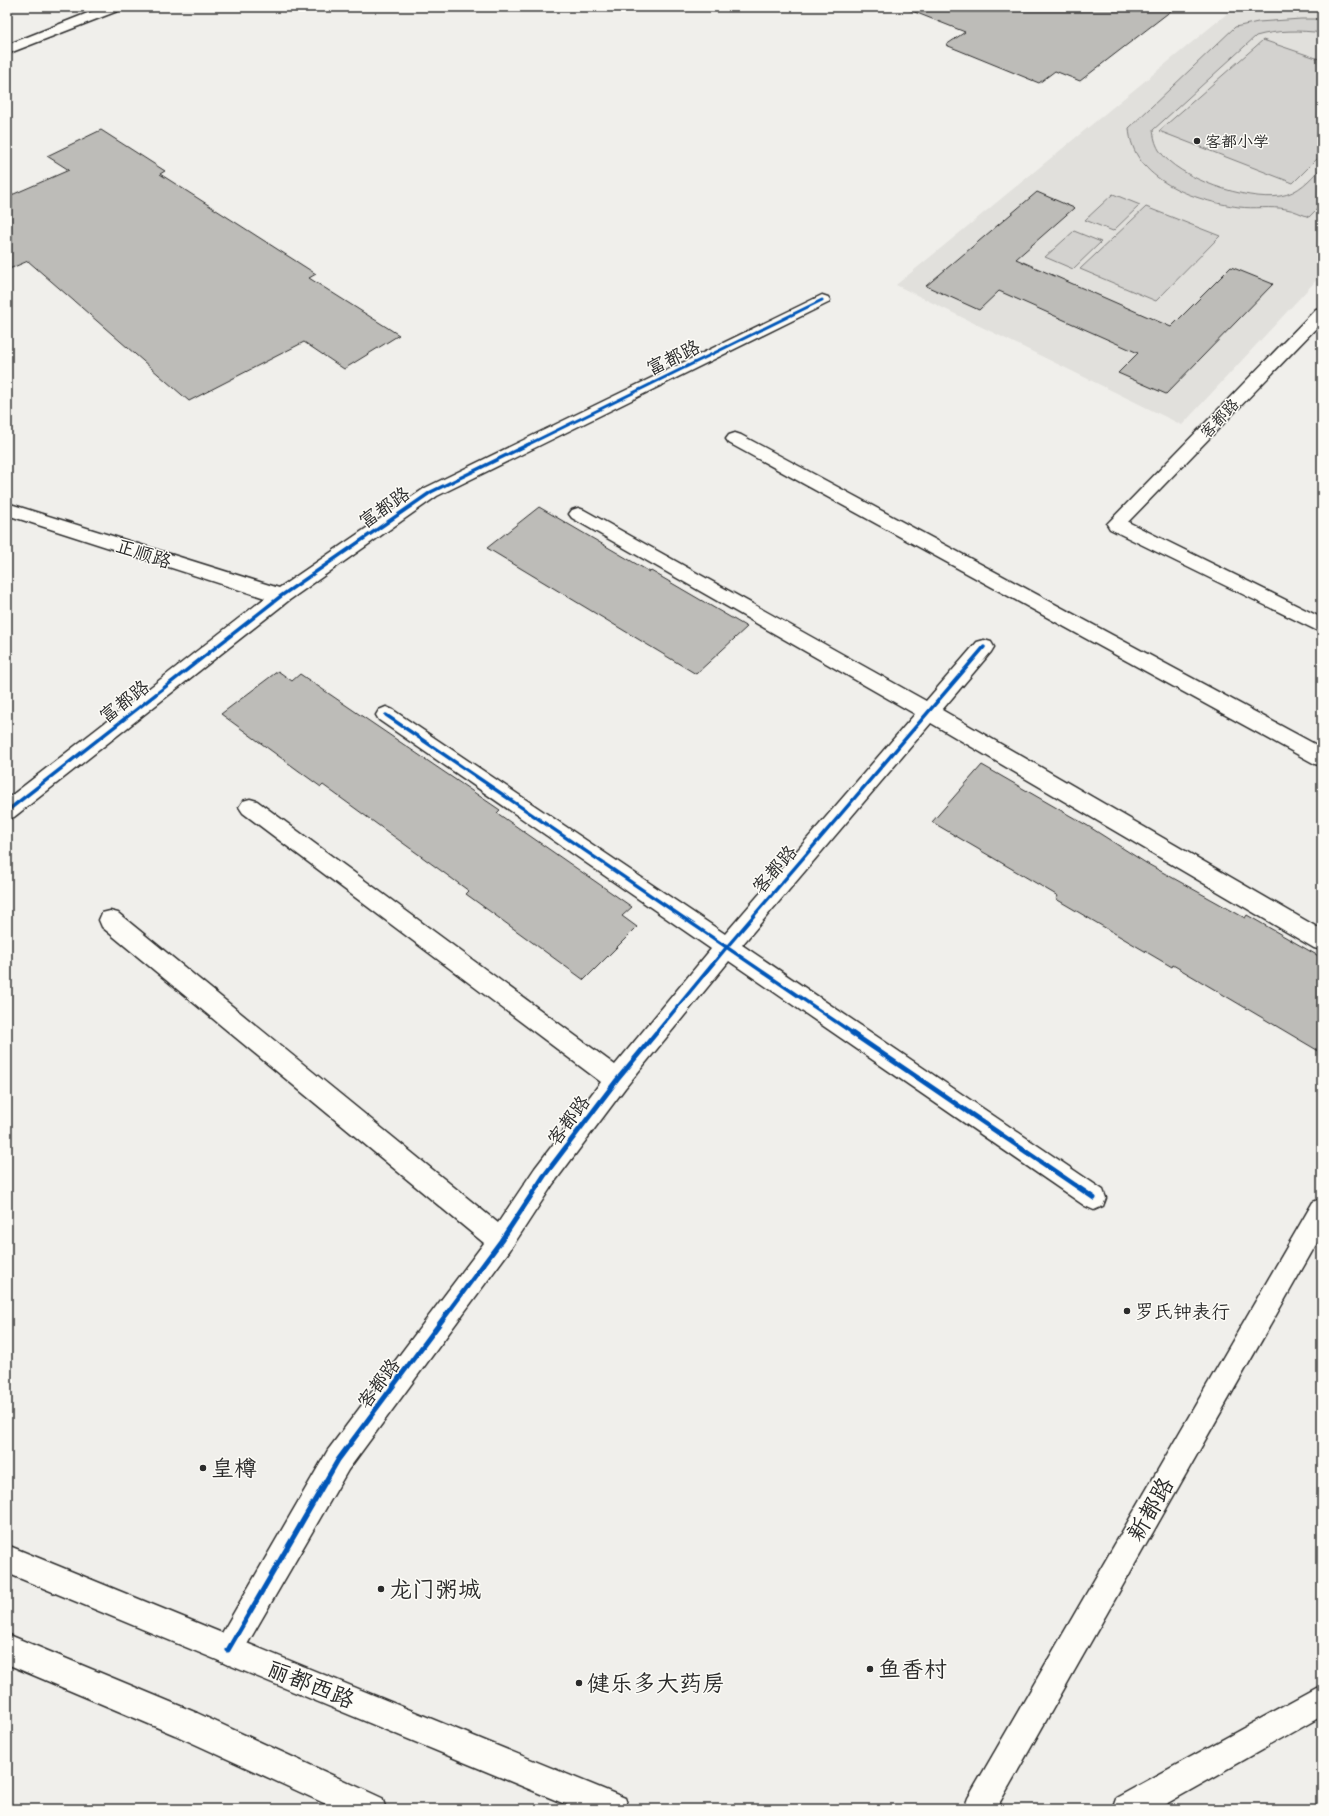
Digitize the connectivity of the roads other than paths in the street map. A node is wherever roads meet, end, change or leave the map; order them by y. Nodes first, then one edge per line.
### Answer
1 (115, 7) edge
2 (7, 50) edge
3 (822, 300) dead end
4 (1322, 313) edge
5 (736, 439) dead end
6 (7, 509) edge
7 (578, 514) dead end
8 (281, 596) junction
9 (1322, 626) edge
10 (984, 646) dead end
11 (928, 712) junction
12 (386, 715) dead end
13 (1322, 758) edge
14 (250, 807) dead end
15 (7, 810) edge
16 (110, 920) dead end
17 (1322, 942) edge
18 (726, 948) junction
19 (617, 1080) junction
20 (1094, 1198) dead end
21 (1322, 1210) edge
22 (502, 1241) junction
23 (7, 1559) edge
24 (7, 1649) edge
25 (228, 1650) junction
26 (1322, 1700) edge
27 (371, 1809) edge
28 (614, 1809) edge
29 (979, 1809) edge
30 (1127, 1809) edge

1 - 2 street
3 - 8 street, 富都路
4 - 9 street, 客都路
5 - 13 street
6 - 8 street, 正顺路
7 - 11 street
8 - 15 street, 富都路
10 - 11 street, 客都路
11 - 17 street
11 - 18 street, 客都路
12 - 18 street
14 - 19 street
16 - 22 street
18 - 19 street, 客都路
18 - 20 street
19 - 22 street, 客都路
21 - 29 street, 新都路
22 - 25 street, 客都路
23 - 25 street, 丽都西路
24 - 27 street
25 - 28 street, 丽都西路
26 - 30 street

